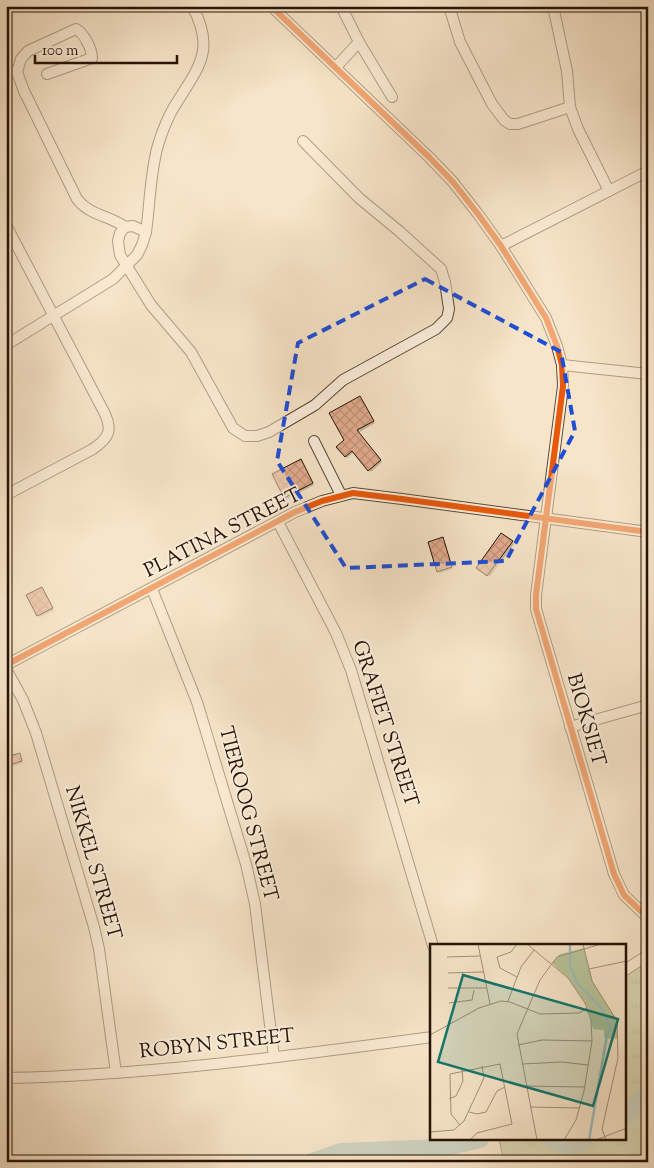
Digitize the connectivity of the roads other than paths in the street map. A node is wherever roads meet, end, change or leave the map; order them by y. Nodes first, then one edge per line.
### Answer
1 (192, 6) edge
2 (271, 6) edge
3 (341, 6) edge
4 (449, 6) edge
5 (553, 6) edge
6 (359, 42) junction
7 (336, 67) junction
8 (47, 74) dead end
9 (392, 97) dead end
10 (570, 107) junction
11 (303, 141) dead end
12 (648, 171) edge
13 (609, 191) junction
14 (6, 225) edge
15 (125, 228) junction
16 (146, 232) junction
17 (501, 246) junction
18 (128, 266) junction
19 (53, 315) junction
20 (6, 345) edge
21 (562, 365) junction
22 (648, 374) edge
23 (314, 442) dead end
24 (6, 495) edge
25 (341, 496) junction
26 (546, 518) junction
27 (278, 522) junction
28 (648, 532) edge
29 (152, 589) junction
30 (6, 665) edge
31 (6, 669) edge
32 (648, 705) edge
33 (570, 727) junction
34 (648, 918) edge
35 (432, 944) edge
36 (648, 956) edge
37 (626, 969) edge
38 (430, 1037) edge
39 (274, 1057) junction
40 (116, 1074) junction
41 (6, 1078) edge

1 - 16 street
2 - 7 street, BIOKSIET
3 - 6 street
4 - 10 street
5 - 10 street
6 - 7 street
6 - 9 street
7 - 17 street, BIOKSIET
8 - 15 street
10 - 13 street
11 - 18 street
12 - 13 street
13 - 17 street
14 - 19 street
15 - 16 street
15 - 18 street
16 - 18 street
17 - 21 street, BIOKSIET
18 - 19 street
19 - 20 street
19 - 24 street
21 - 22 street
21 - 26 street, BIOKSIET
23 - 25 street
25 - 26 street, PLATINA STREET
25 - 27 street, PLATINA STREET
26 - 28 street, PLATINA STREET
26 - 33 street, BIOKSIET
27 - 29 street, PLATINA STREET
27 - 35 street, GRAFIET STREET
29 - 30 street, PLATINA STREET
29 - 39 street, TIEROOG STREET
31 - 40 street, NIKKEL STREET
32 - 33 street
33 - 34 street, BIOKSIET
36 - 37 street
38 - 39 street, ROBYN STREET
39 - 40 street, ROBYN STREET
40 - 41 street, ROBYN STREET

